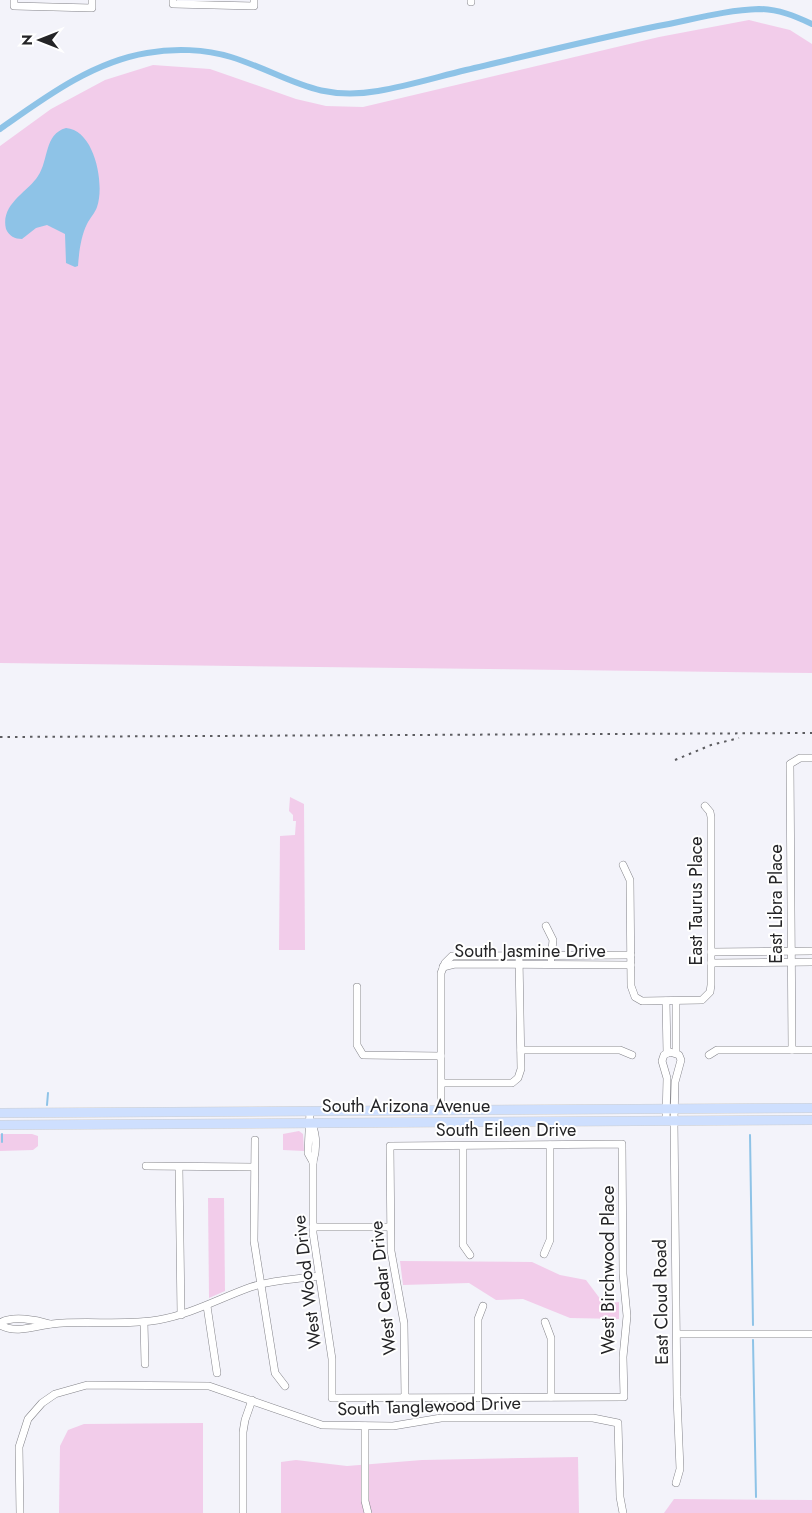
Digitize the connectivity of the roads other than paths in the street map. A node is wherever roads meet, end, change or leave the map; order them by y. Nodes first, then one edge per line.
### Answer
1 (173, 2) edge
2 (14, 3) edge
3 (254, 3) edge
4 (92, 4) edge
5 (812, 758) edge
6 (705, 806) dead end
7 (624, 865) dead end
8 (546, 926) dead end
9 (791, 951) junction
10 (812, 951) edge
11 (711, 952) junction
12 (551, 955) junction
13 (631, 955) junction
14 (519, 960) junction
15 (791, 962) junction
16 (812, 962) edge
17 (711, 963) junction
18 (552, 964) junction
19 (631, 965) junction
20 (358, 987) dead end
21 (666, 1001) junction
22 (676, 1001) junction
23 (521, 1050) junction
24 (792, 1050) junction
25 (812, 1050) edge
26 (667, 1053) junction
27 (676, 1053) junction
28 (632, 1055) dead end
29 (709, 1055) dead end
30 (441, 1056) junction
31 (442, 1082) junction
32 (812, 1108) edge
33 (670, 1109) junction
34 (441, 1110) junction
35 (310, 1111) junction
36 (127, 1112) junction
37 (0, 1113) edge
38 (670, 1120) junction
39 (812, 1120) edge
40 (310, 1122) junction
41 (127, 1123) junction
42 (0, 1125) edge
43 (255, 1140) dead end
44 (622, 1144) joint
45 (550, 1145) junction
46 (390, 1146) joint
47 (463, 1146) junction
48 (146, 1166) dead end
49 (179, 1167) junction
50 (254, 1167) junction
51 (313, 1226) junction
52 (390, 1227) junction
53 (544, 1254) dead end
54 (470, 1255) dead end
55 (319, 1276) junction
56 (261, 1284) junction
57 (208, 1306) junction
58 (483, 1306) dead end
59 (181, 1315) junction
60 (144, 1322) junction
61 (546, 1322) dead end
62 (0, 1324) edge
63 (677, 1334) junction
64 (812, 1334) edge
65 (144, 1364) dead end
66 (218, 1373) dead end
67 (285, 1386) dead end
68 (551, 1397) junction
69 (405, 1398) junction
70 (478, 1398) junction
71 (252, 1400) junction
72 (365, 1426) junction
73 (676, 1482) dead end
74 (20, 1513) edge
75 (243, 1513) edge
76 (368, 1513) edge
77 (621, 1513) edge

1 - 3 street
2 - 4 street
5 - 9 street, East Libra Place
6 - 11 street, East Taurus Place
7 - 13 street
8 - 12 street
9 - 10 street
9 - 11 street
9 - 15 street, East Libra Place
11 - 17 street, East Taurus Place
12 - 13 street, South Jasmine Drive
12 - 14 street, South Jasmine Drive
12 - 18 street
13 - 19 street
14 - 18 street, South Jasmine Drive
14 - 23 street
14 - 30 street, South Jasmine Drive
15 - 16 street
15 - 17 street
15 - 24 street, East Libra Place
17 - 22 street, East Taurus Place
18 - 19 street, South Jasmine Drive
19 - 21 street
20 - 30 street
21 - 22 street
21 - 26 street
22 - 27 street
23 - 28 street
23 - 31 street
24 - 25 street
24 - 29 street
26 - 27 street
26 - 33 street
27 - 33 street
30 - 31 street
31 - 34 street
32 - 33 main road, South Arizona Avenue
33 - 34 main road, South Arizona Avenue
33 - 38 street
34 - 35 main road, South Arizona Avenue
35 - 36 main road, South Arizona Avenue
35 - 40 street, West Wood Drive
36 - 37 main road, South Arizona Avenue
36 - 41 main road
38 - 39 main road, South Arizona Avenue
38 - 40 main road, South Arizona Avenue
38 - 63 street, East Cloud Road
40 - 41 main road, South Arizona Avenue
40 - 51 street, West Wood Drive
41 - 42 main road, South Arizona Avenue
43 - 50 street
44 - 45 street, South Eileen Drive
44 - 68 street, West Birchwood Place
45 - 47 street, South Eileen Drive
45 - 53 street
46 - 47 street, South Eileen Drive
46 - 52 street, West Cedar Drive
47 - 54 street
48 - 49 street
49 - 50 street
49 - 59 street
50 - 56 street
51 - 52 street
51 - 55 street, West Wood Drive
52 - 69 street, West Cedar Drive
55 - 56 street
55 - 69 street, West Wood Drive
56 - 57 street
56 - 67 street
57 - 59 street
57 - 66 street
58 - 70 street
59 - 60 street
60 - 62 street
60 - 65 street
61 - 68 street
63 - 64 street
63 - 73 street, East Cloud Road
68 - 70 street
69 - 70 street
71 - 72 street, South Tanglewood Drive
71 - 74 street, South Tanglewood Drive
71 - 75 street
72 - 76 street
72 - 77 street, South Tanglewood Drive

